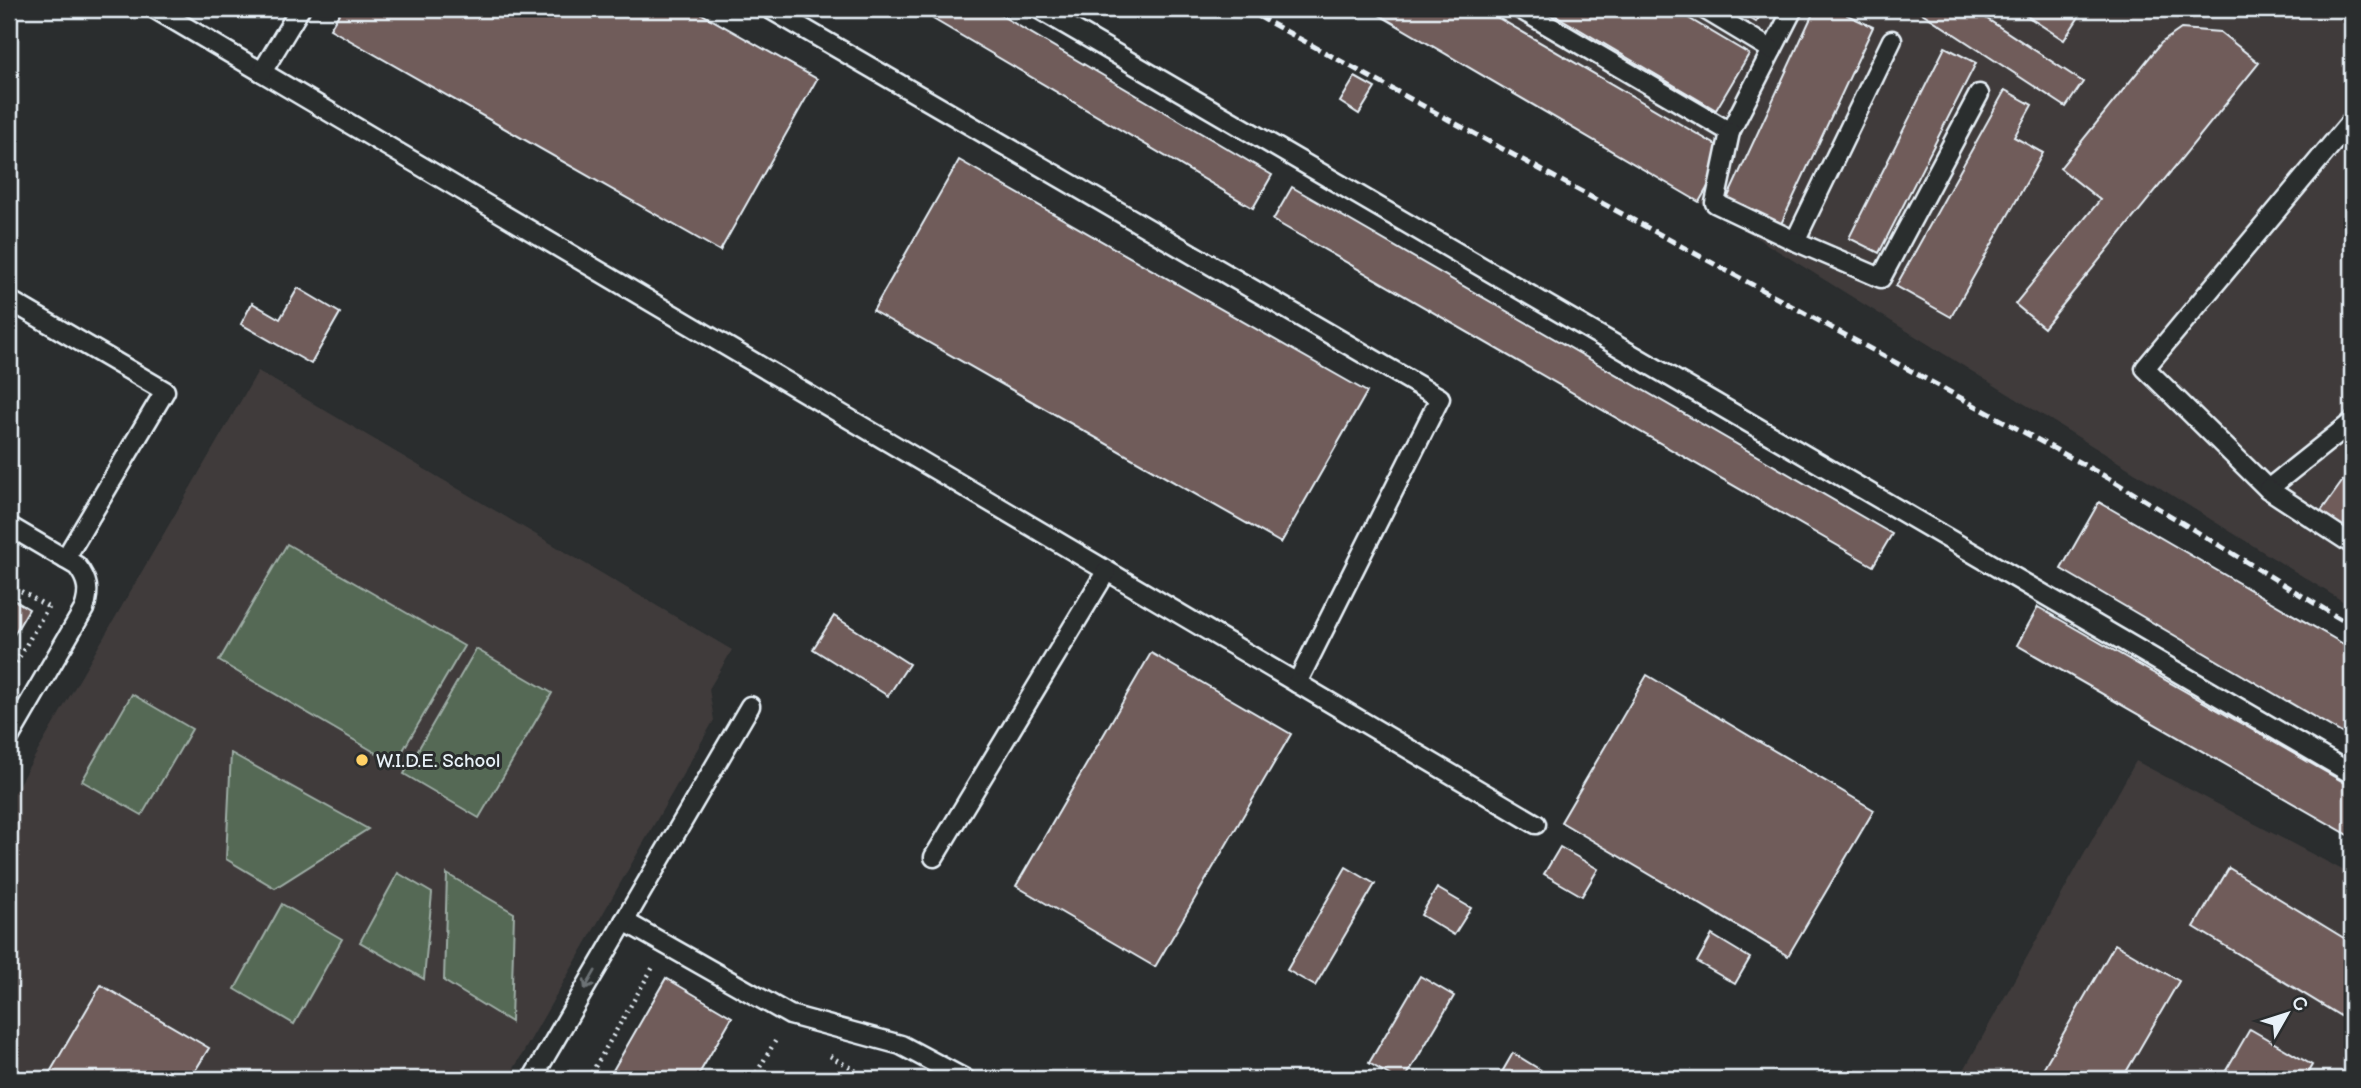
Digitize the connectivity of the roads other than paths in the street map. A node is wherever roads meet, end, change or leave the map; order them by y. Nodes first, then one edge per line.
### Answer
1 (155, 9) edge
2 (300, 9) edge
3 (770, 9) edge
4 (1039, 9) edge
5 (1520, 9) edge
6 (1704, 9) edge
7 (1793, 9) edge
8 (1892, 40) dead end
9 (1772, 50) junction
10 (262, 72) junction
11 (1979, 94) dead end
12 (2352, 120) edge
13 (1730, 132) junction
14 (1796, 241) junction
15 (9, 300) edge
16 (2352, 424) edge
17 (2268, 489) junction
18 (9, 526) edge
19 (2352, 544) edge
20 (65, 559) junction
21 (1106, 572) junction
22 (1297, 683) junction
23 (750, 706) dead end
24 (9, 738) edge
25 (2352, 774) edge
26 (1536, 824) dead end
27 (934, 857) dead end
28 (624, 921) junction
29 (532, 1079) edge
30 (965, 1079) edge

1 - 10 lane
2 - 10 lane
3 - 22 lane
4 - 25 lane
5 - 13 lane
6 - 9 lane
7 - 9 lane
8 - 14 lane
9 - 13 lane
10 - 21 lane
11 - 14 lane
12 - 17 lane
13 - 14 lane
15 - 20 lane
16 - 17 lane
17 - 19 lane
18 - 20 lane
20 - 24 lane
21 - 22 lane
21 - 27 lane
22 - 26 lane
23 - 28 lane
28 -> 29 lane
28 - 30 lane

